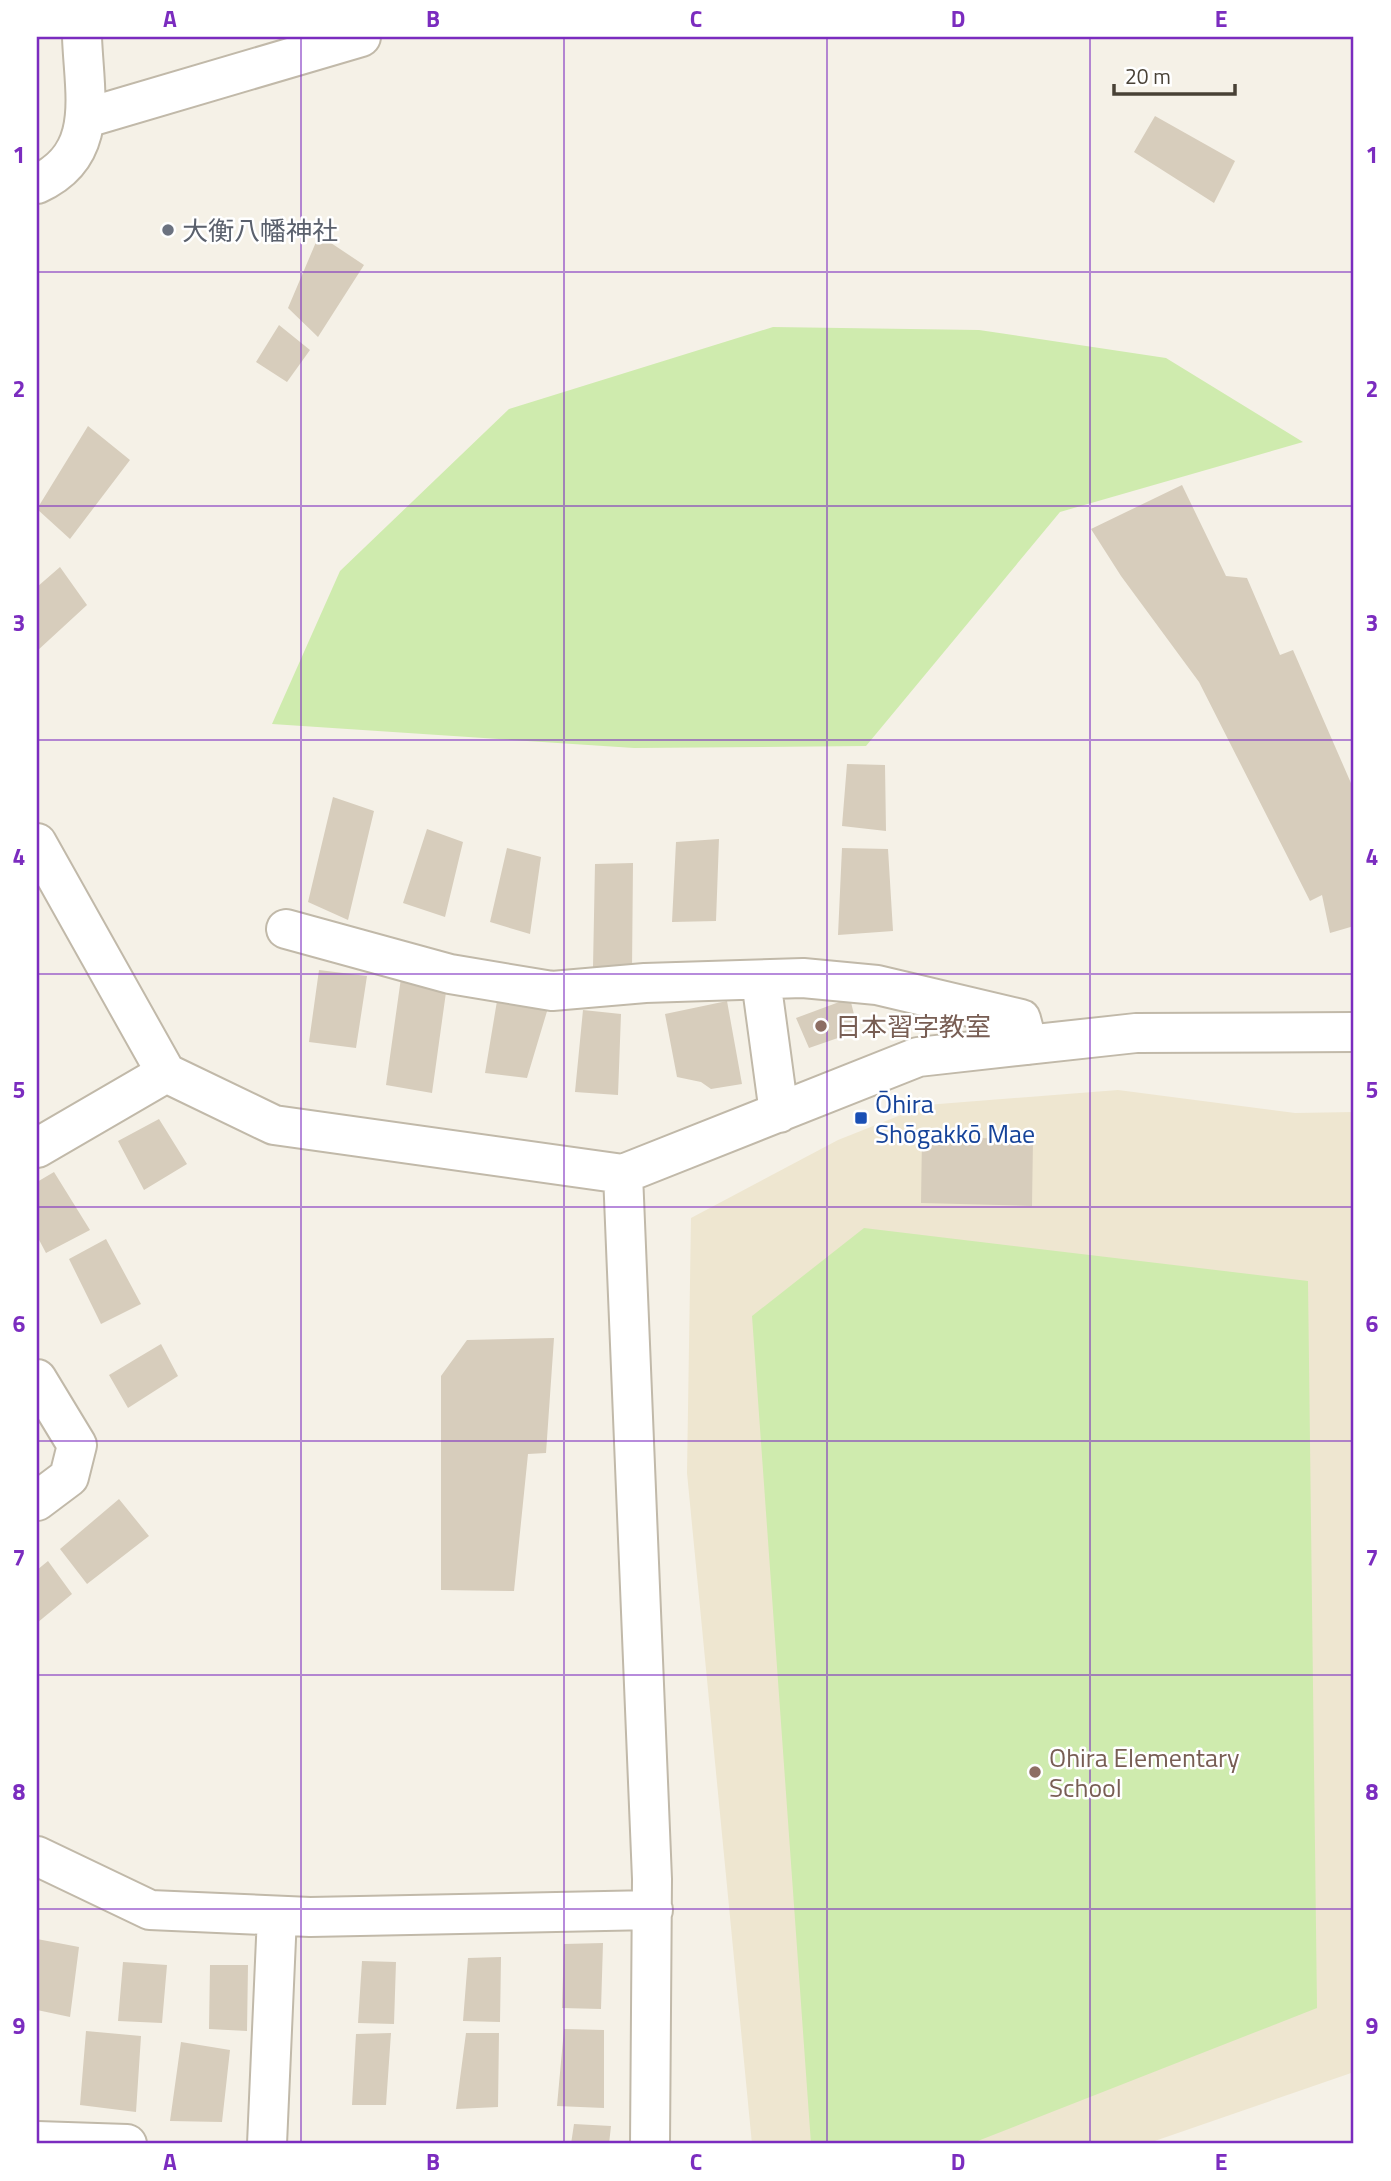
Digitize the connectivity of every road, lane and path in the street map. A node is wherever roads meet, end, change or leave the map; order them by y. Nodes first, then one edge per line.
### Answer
1 (82, 37) edge
2 (362, 37) edge
3 (86, 118) junction
4 (37, 184) edge
5 (37, 843) edge
6 (286, 929) dead end
7 (761, 980) junction
8 (1354, 1031) edge
9 (1028, 1045) junction
10 (166, 1073) junction
11 (779, 1112) junction
12 (37, 1148) edge
13 (623, 1174) junction
14 (37, 1379) edge
15 (37, 1501) edge
16 (37, 1856) edge
17 (653, 1910) junction
18 (277, 1916) junction
19 (37, 2141) edge
20 (127, 2144) edge
21 (267, 2144) edge
22 (650, 2144) edge

1 - 3 street
2 - 3 street
3 - 4 street
5 - 10 street
6 - 7 street
7 - 9 street
7 - 11 street
8 - 9 street
9 - 11 street
10 - 12 street
10 - 13 street
11 - 13 street
13 - 17 street
14 - 15 street
16 - 18 street
17 - 18 street
17 - 22 street
18 - 21 street
19 - 20 street

